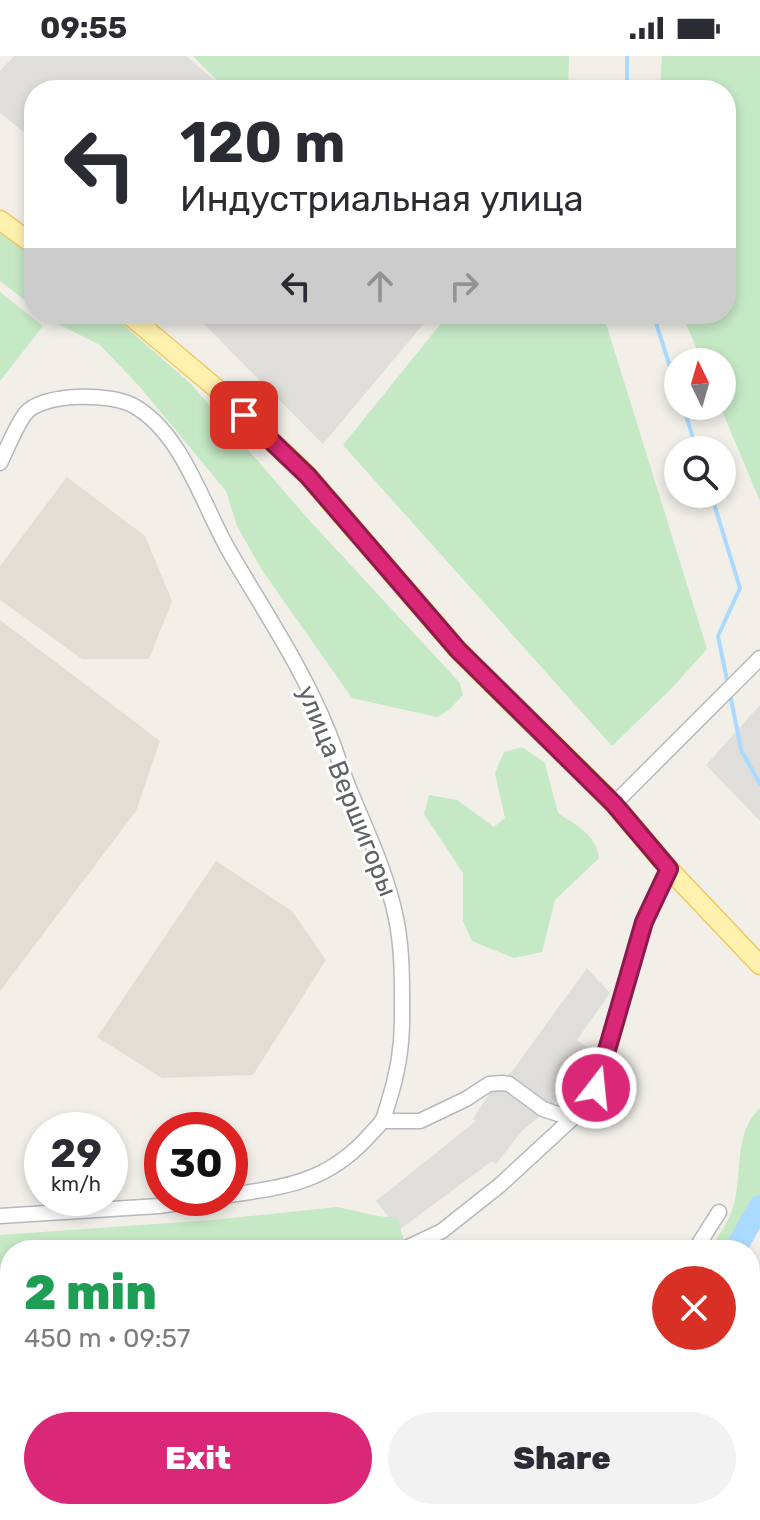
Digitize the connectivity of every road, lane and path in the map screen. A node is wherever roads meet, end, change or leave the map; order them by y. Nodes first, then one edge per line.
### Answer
1 (0, 220) edge
2 (24, 238) edge
3 (140, 324) edge
4 (0, 463) edge
5 (760, 658) edge
6 (614, 804) junction
7 (669, 869) junction
8 (760, 965) edge
9 (576, 1115) junction
10 (382, 1121) junction
11 (248, 1192) edge
12 (144, 1207) edge
13 (719, 1212) dead end
14 (0, 1216) edge
15 (423, 1240) edge
16 (701, 1240) edge

1 - 2 main road
3 - 6 main road
4 - 10 street, улица Вершигоры
5 - 6 street
6 - 7 main road
7 - 8 main road
7 - 9 street
9 - 10 street
9 - 15 street
10 - 11 street, улица Вершигоры
12 - 14 street
13 - 16 street

